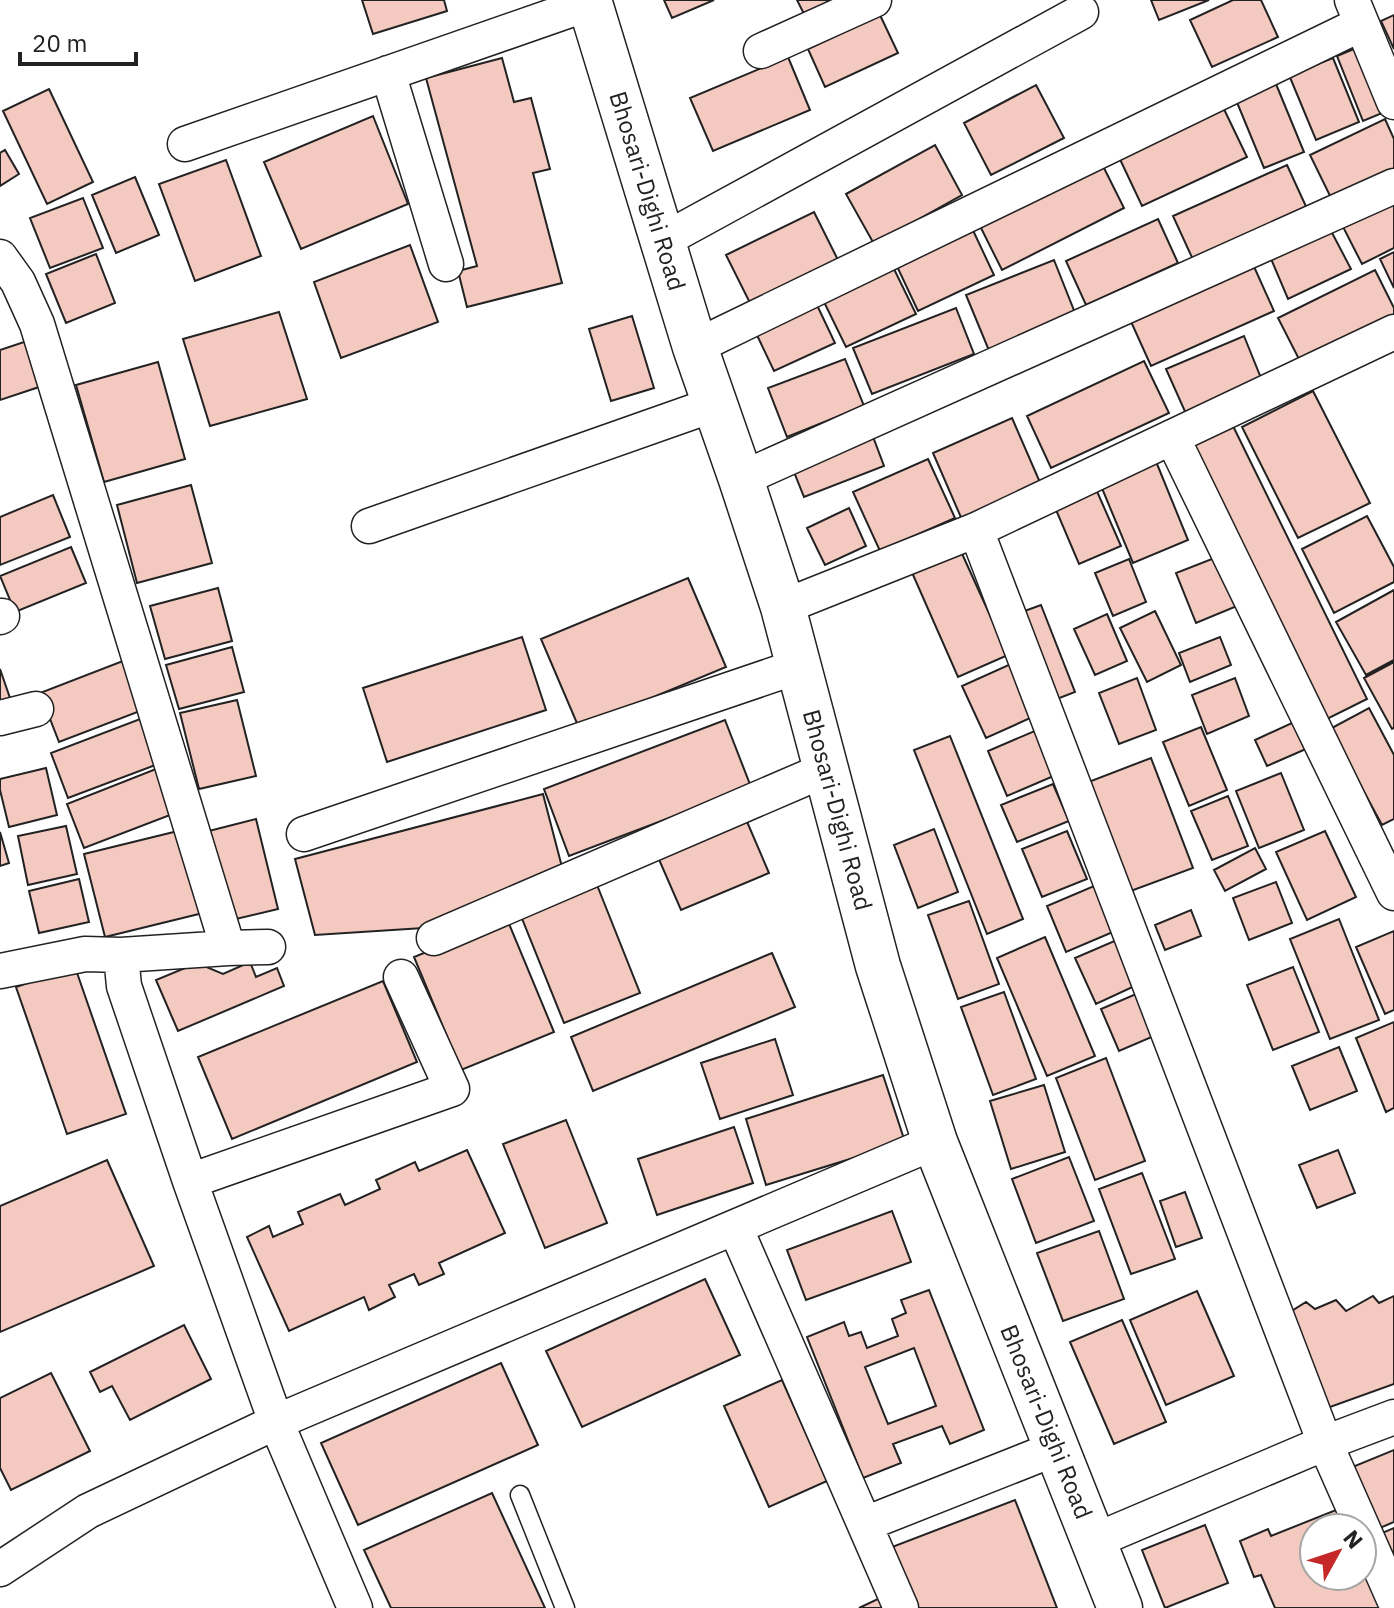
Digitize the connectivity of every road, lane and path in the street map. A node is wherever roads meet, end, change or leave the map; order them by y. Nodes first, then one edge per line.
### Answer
1 (874, 0) edge
2 (590, 1) edge
3 (1081, 12) dead end
4 (1356, 12) edge
5 (761, 51) dead end
6 (388, 73) junction
7 (1394, 102) edge
8 (185, 144) dead end
9 (1394, 186) edge
10 (662, 241) junction
11 (0, 257) edge
12 (446, 264) dead end
13 (1394, 332) edge
14 (695, 347) junction
15 (715, 404) junction
16 (1172, 437) junction
17 (741, 479) junction
18 (369, 526) dead end
19 (976, 530) junction
20 (783, 607) junction
21 (799, 666) junction
22 (36, 709) dead end
23 (0, 718) edge
24 (827, 769) junction
25 (304, 834) dead end
26 (1394, 893) edge
27 (434, 938) dead end
28 (268, 947) dead end
29 (228, 948) junction
30 (121, 955) junction
31 (0, 971) edge
32 (401, 977) dead end
33 (935, 1142) junction
34 (190, 1181) junction
35 (735, 1227) junction
36 (1394, 1417) edge
37 (276, 1422) junction
38 (1325, 1443) junction
39 (1057, 1448) junction
40 (520, 1495) dead end
41 (865, 1524) junction
42 (1094, 1541) junction
43 (0, 1569) edge
44 (1394, 1599) edge
45 (355, 1608) edge
46 (565, 1608) edge
47 (901, 1608) edge
48 (1120, 1608) edge

1 - 5 street
2 - 6 street
2 - 10 street, Bhosari-Dighi Road
3 - 10 street
4 - 7 street
4 - 14 street
6 - 8 street
6 - 12 street
9 - 17 street
10 - 14 street, Bhosari-Dighi Road
11 - 29 street
13 - 16 street
14 - 15 street, Bhosari-Dighi Road
15 - 17 street, Bhosari-Dighi Road
15 - 18 street
16 - 19 street
16 - 26 street
17 - 20 street, Bhosari-Dighi Road
19 - 20 street
19 - 38 street
20 - 21 street, Bhosari-Dighi Road
21 - 24 street, Bhosari-Dighi Road
21 - 25 street
22 - 23 street
24 - 27 street
24 - 33 street, Bhosari-Dighi Road
28 - 29 street
29 - 30 street
30 - 31 street
30 - 34 street
32 - 34 street
33 - 35 street
33 - 39 street, Bhosari-Dighi Road
34 - 37 street
35 - 37 street
35 - 41 street
36 - 38 street
37 - 43 street
37 - 45 street
38 - 42 street
38 - 44 street
39 - 41 street
39 - 42 street, Bhosari-Dighi Road
40 - 46 lane
41 - 47 street
42 - 48 street, Bhosari-Dighi Road

